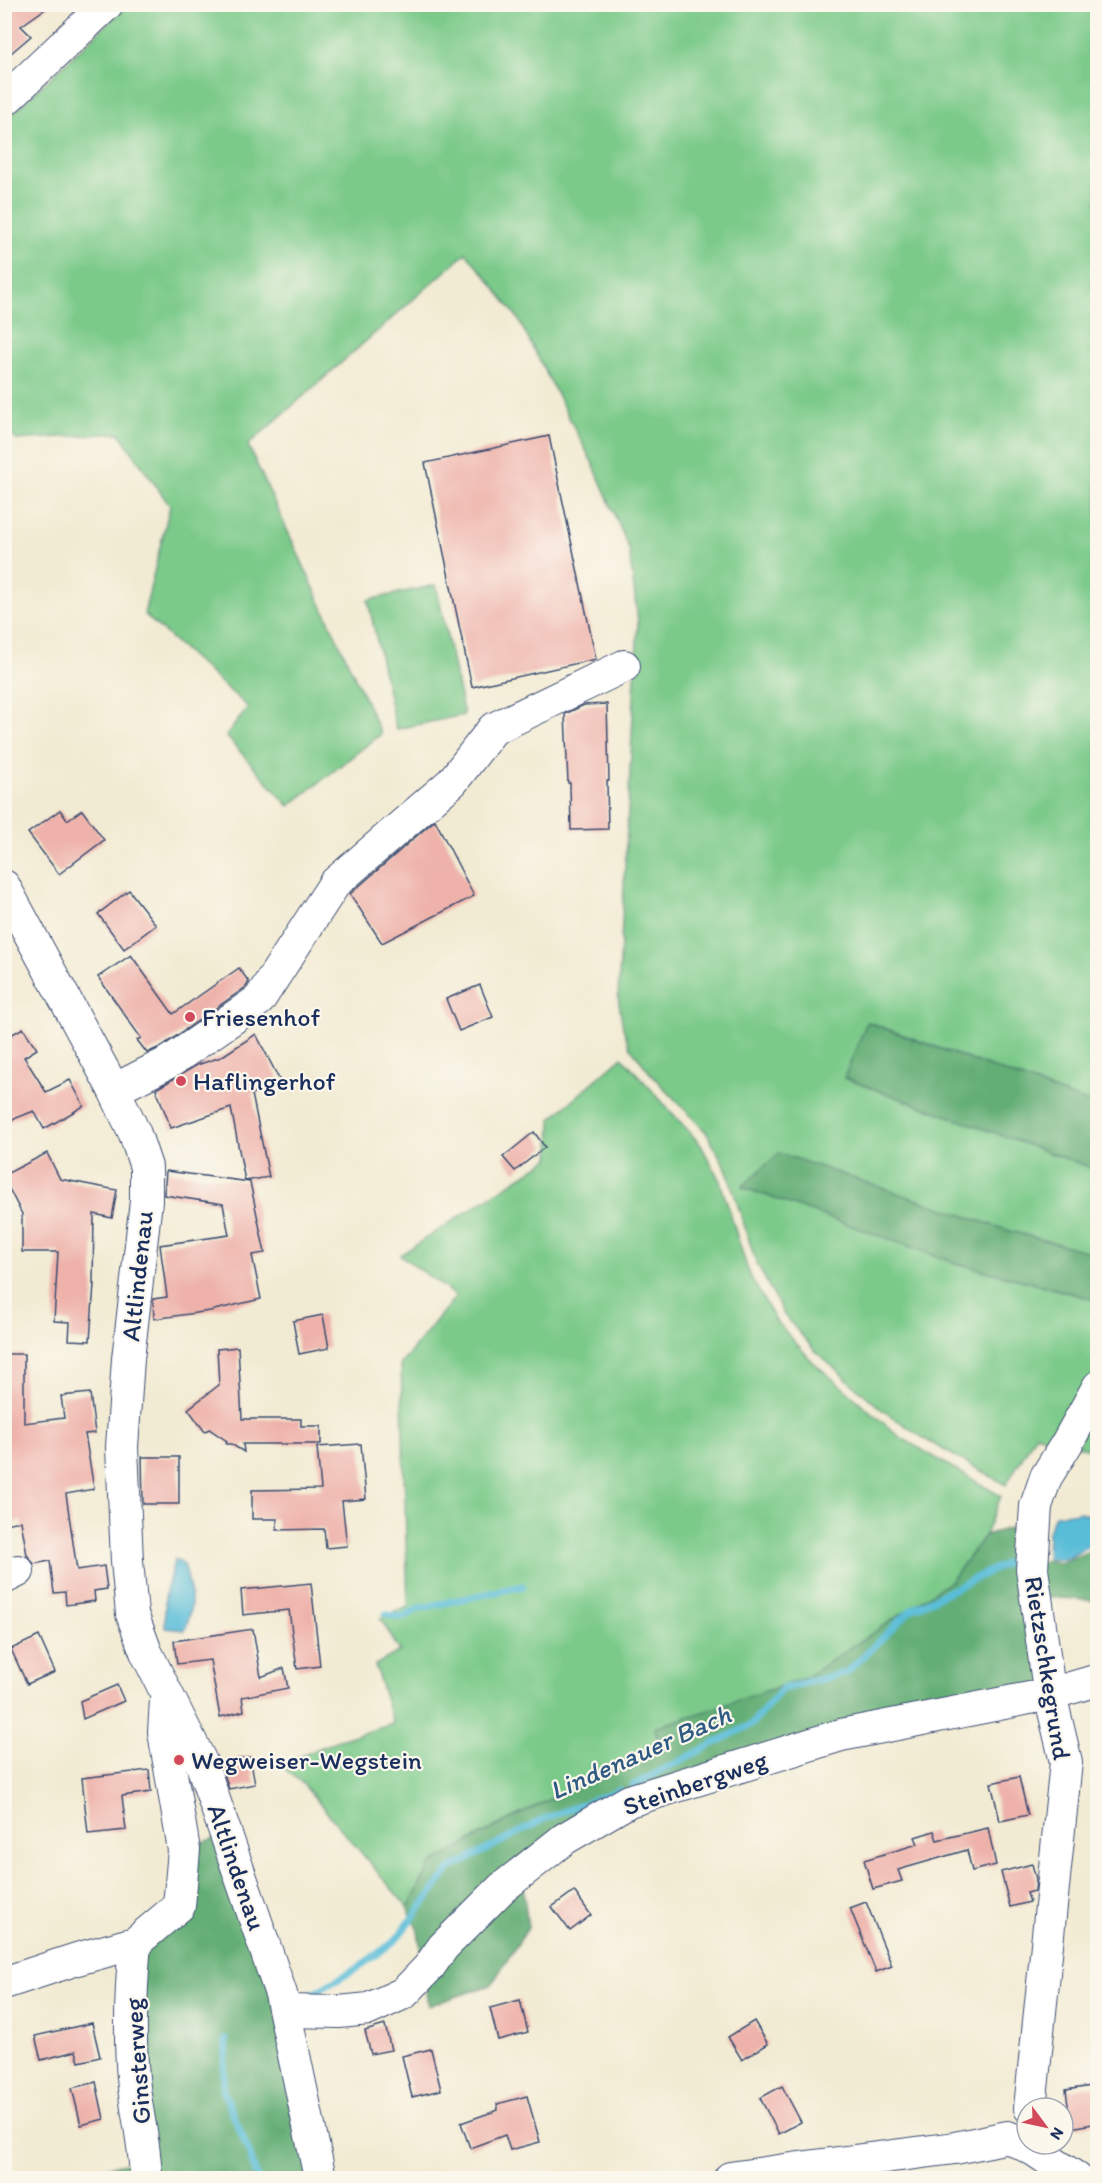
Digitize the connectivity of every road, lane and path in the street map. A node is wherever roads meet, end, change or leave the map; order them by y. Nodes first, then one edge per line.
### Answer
1 (107, 4) edge
2 (4, 101) edge
3 (624, 666) dead end
4 (4, 886) edge
5 (114, 1090) junction
6 (1098, 1387) edge
7 (1098, 1680) edge
8 (166, 1692) junction
9 (1050, 1694) junction
10 (135, 1943) junction
11 (4, 1983) edge
12 (286, 2012) junction
13 (1031, 2096) edge
14 (1034, 2157) edge
15 (147, 2178) edge
16 (320, 2178) edge
17 (730, 2178) edge
18 (1076, 2178) edge

1 - 2 street
3 - 5 street
4 - 5 street, Altlindenau
5 - 8 street, Altlindenau
6 - 9 street, Rietzschkegrund
7 - 9 street, Steinbergweg
8 - 10 street, Altlindenau
8 - 12 street, Altlindenau
9 - 12 street, Steinbergweg
9 - 13 street, Rietzschkegrund
10 - 11 street
10 - 15 street, Ginsterweg
12 - 16 street, Altlindenau
14 - 17 street
14 - 18 street

